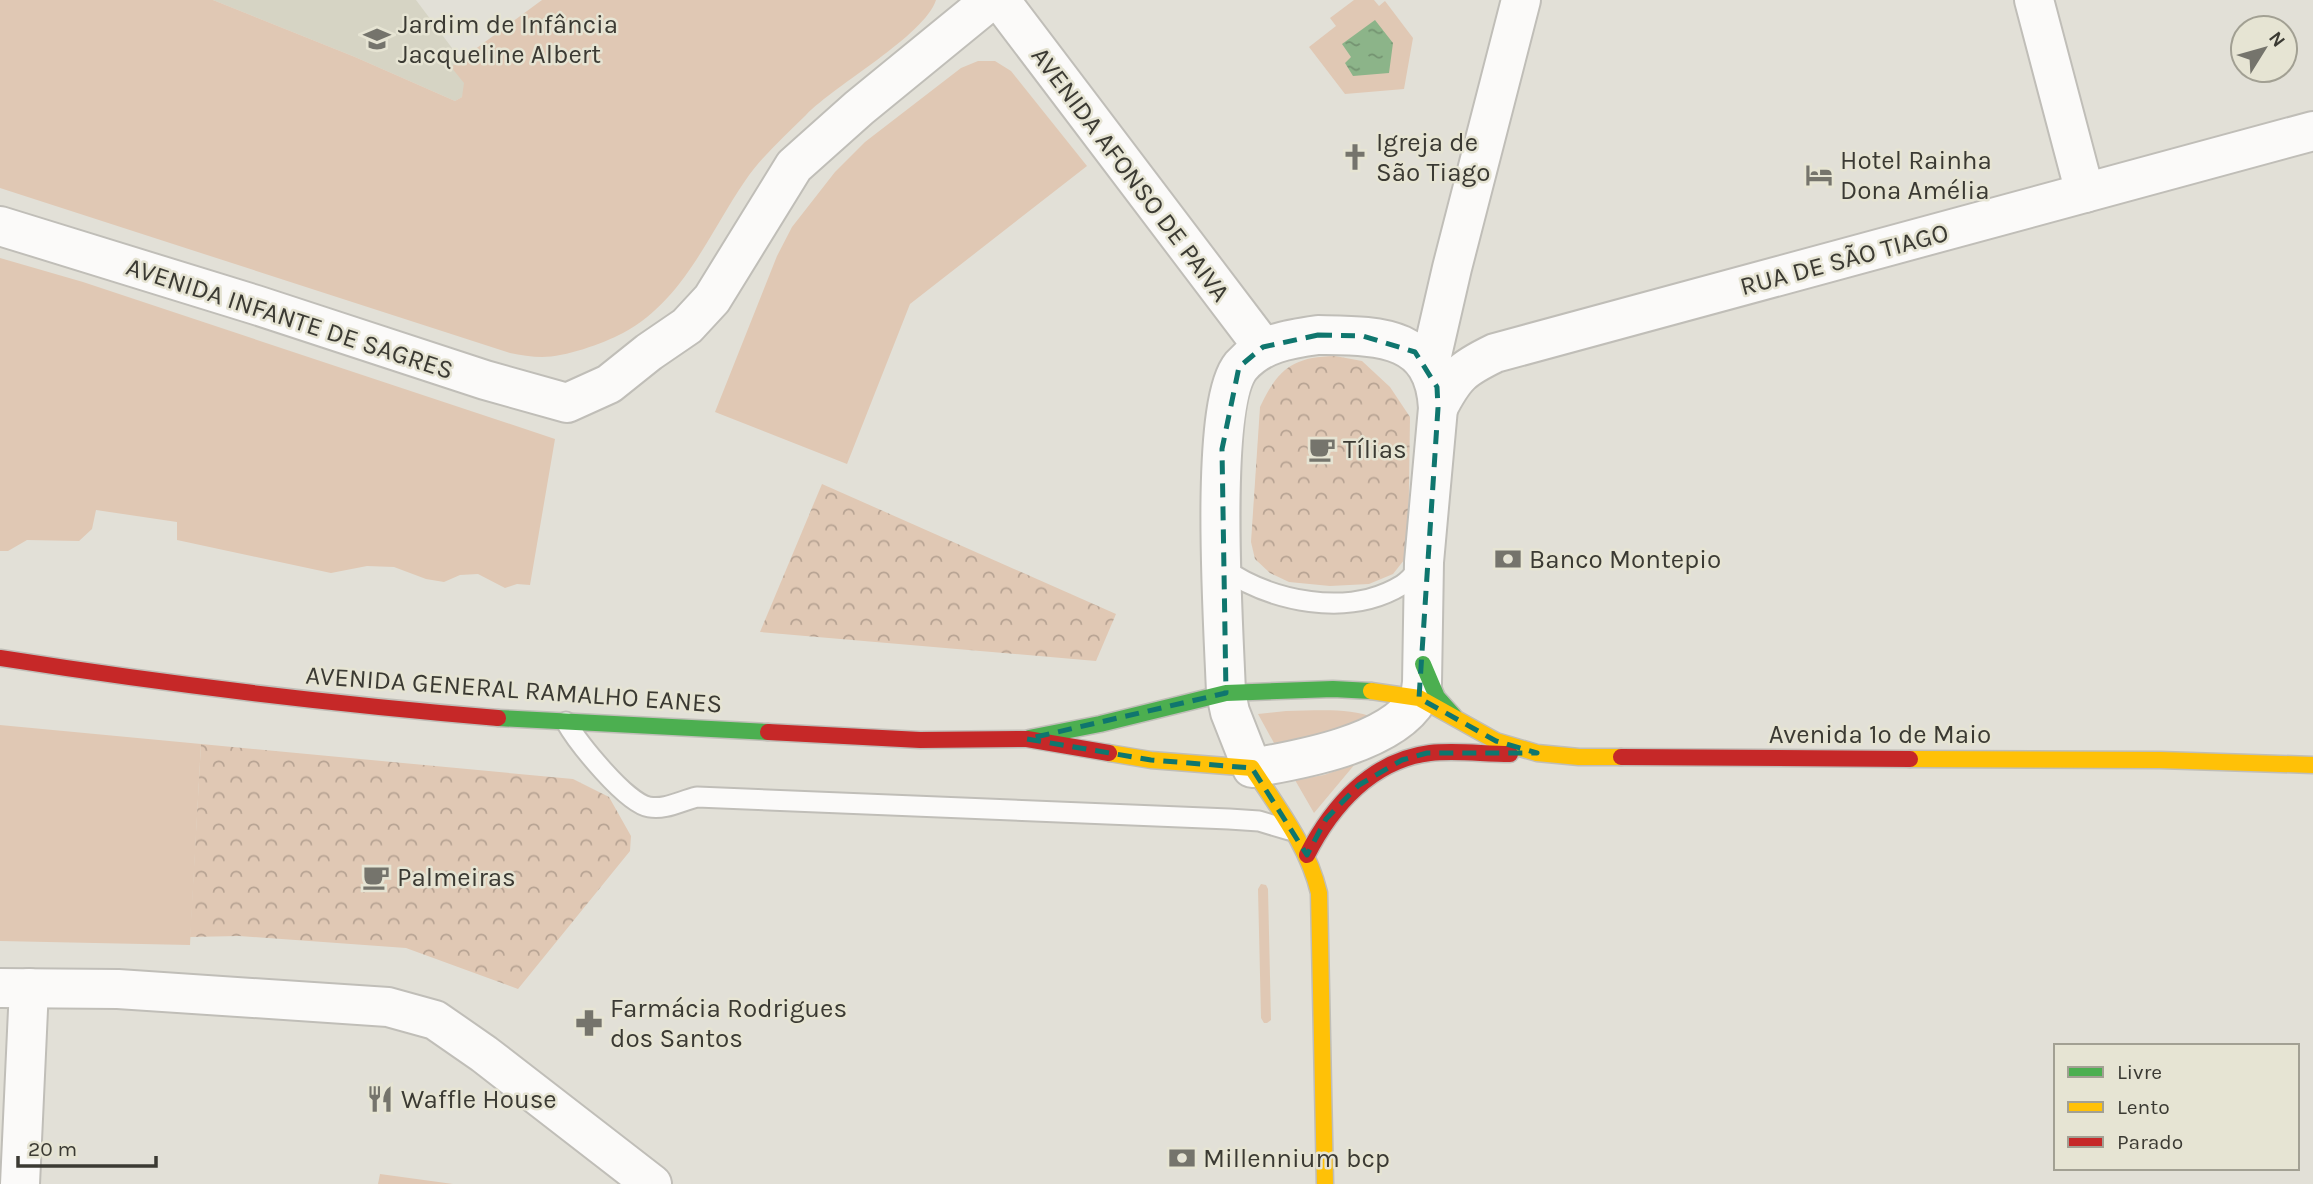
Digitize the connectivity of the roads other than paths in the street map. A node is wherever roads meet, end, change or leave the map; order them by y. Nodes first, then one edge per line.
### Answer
1 (990, 0) edge
2 (1000, 0) edge
3 (1521, 0) edge
4 (2034, 0) edge
5 (2313, 131) edge
6 (2085, 193) junction
7 (0, 226) edge
8 (1263, 347) junction
9 (1429, 368) junction
10 (1438, 408) junction
11 (1424, 562) junction
12 (1221, 567) junction
13 (0, 658) edge
14 (1421, 681) junction
15 (1226, 693) junction
16 (1455, 718) junction
17 (566, 722) junction
18 (1027, 739) junction
19 (1537, 753) junction
20 (2313, 765) edge
21 (1252, 768) junction
22 (1296, 833) junction
23 (1307, 855) junction
24 (14, 988) edge
25 (642, 1181) edge
26 (20, 1184) edge
27 (1325, 1184) edge

1 - 7 street, AVENIDA INFANTE DE SAGRES
2 - 8 street, AVENIDA AFONSO DE PAIVA
3 - 9 street
4 - 6 street
5 - 6 street, RUA DE SÃO TIAGO
6 - 10 street, RUA DE SÃO TIAGO
8 - 9 street
8 - 12 street
9 - 10 street
10 - 11 street
11 - 12 lane
11 - 14 street
12 - 15 street
13 - 17 main road, AVENIDA GENERAL RAMALHO EANES
14 - 15 main road, AVENIDA GENERAL RAMALHO EANES
14 - 16 main road, Avenida 1º de Maio
14 - 16 main road, Avenida 1º de Maio
14 - 21 street
15 - 18 main road, AVENIDA GENERAL RAMALHO EANES
15 - 21 street
16 - 19 main road, Avenida 1º de Maio
17 - 18 main road, AVENIDA GENERAL RAMALHO EANES
17 - 22 lane
18 - 21 main road, AVENIDA GENERAL RAMALHO EANES
19 - 20 main road, Avenida 1º de Maio
19 - 23 main road
21 - 22 main road
22 - 23 main road
23 - 27 main road
24 - 25 street
24 - 26 street

